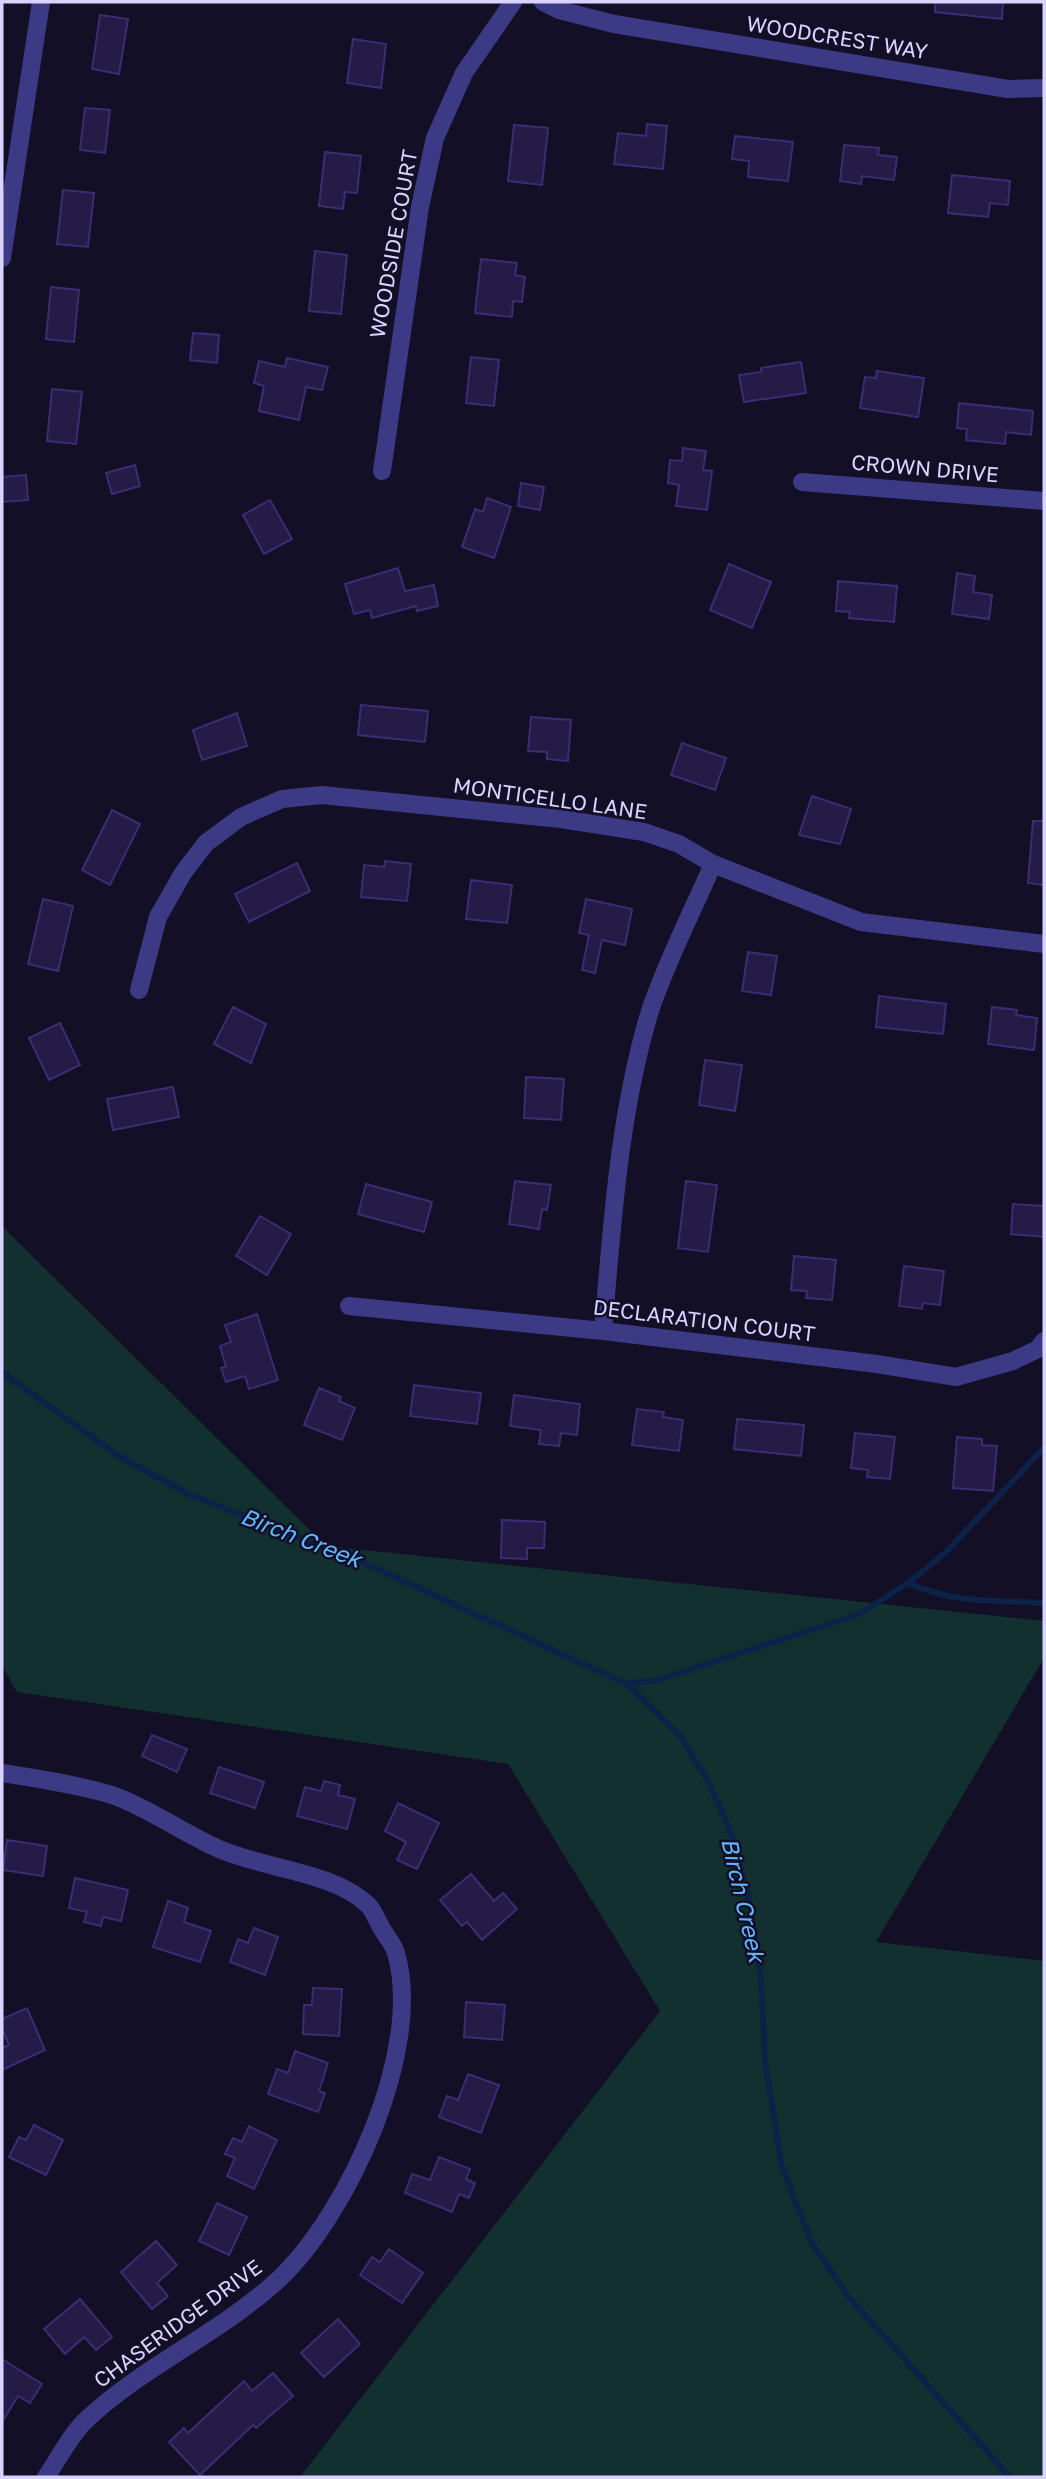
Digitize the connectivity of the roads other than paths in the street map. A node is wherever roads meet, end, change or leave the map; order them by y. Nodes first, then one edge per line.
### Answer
1 (41, 2) edge
2 (513, 2) edge
3 (543, 2) edge
4 (1044, 88) edge
5 (2, 258) edge
6 (382, 471) dead end
7 (802, 482) dead end
8 (1044, 501) edge
9 (713, 864) junction
10 (1044, 944) edge
11 (139, 990) dead end
12 (349, 1306) dead end
13 (603, 1331) junction
14 (1044, 1341) edge
15 (2, 1773) edge
16 (46, 2477) edge

1 - 5 street
2 - 6 street, WOODSIDE COURT
3 - 4 street, WOODCREST WAY
7 - 8 street, CROWN DRIVE
9 - 10 street, MONTICELLO LANE
9 - 11 street, MONTICELLO LANE
9 - 13 street
12 - 13 street, DECLARATION COURT
13 - 14 street, DECLARATION COURT
15 - 16 street, CHASERIDGE DRIVE

